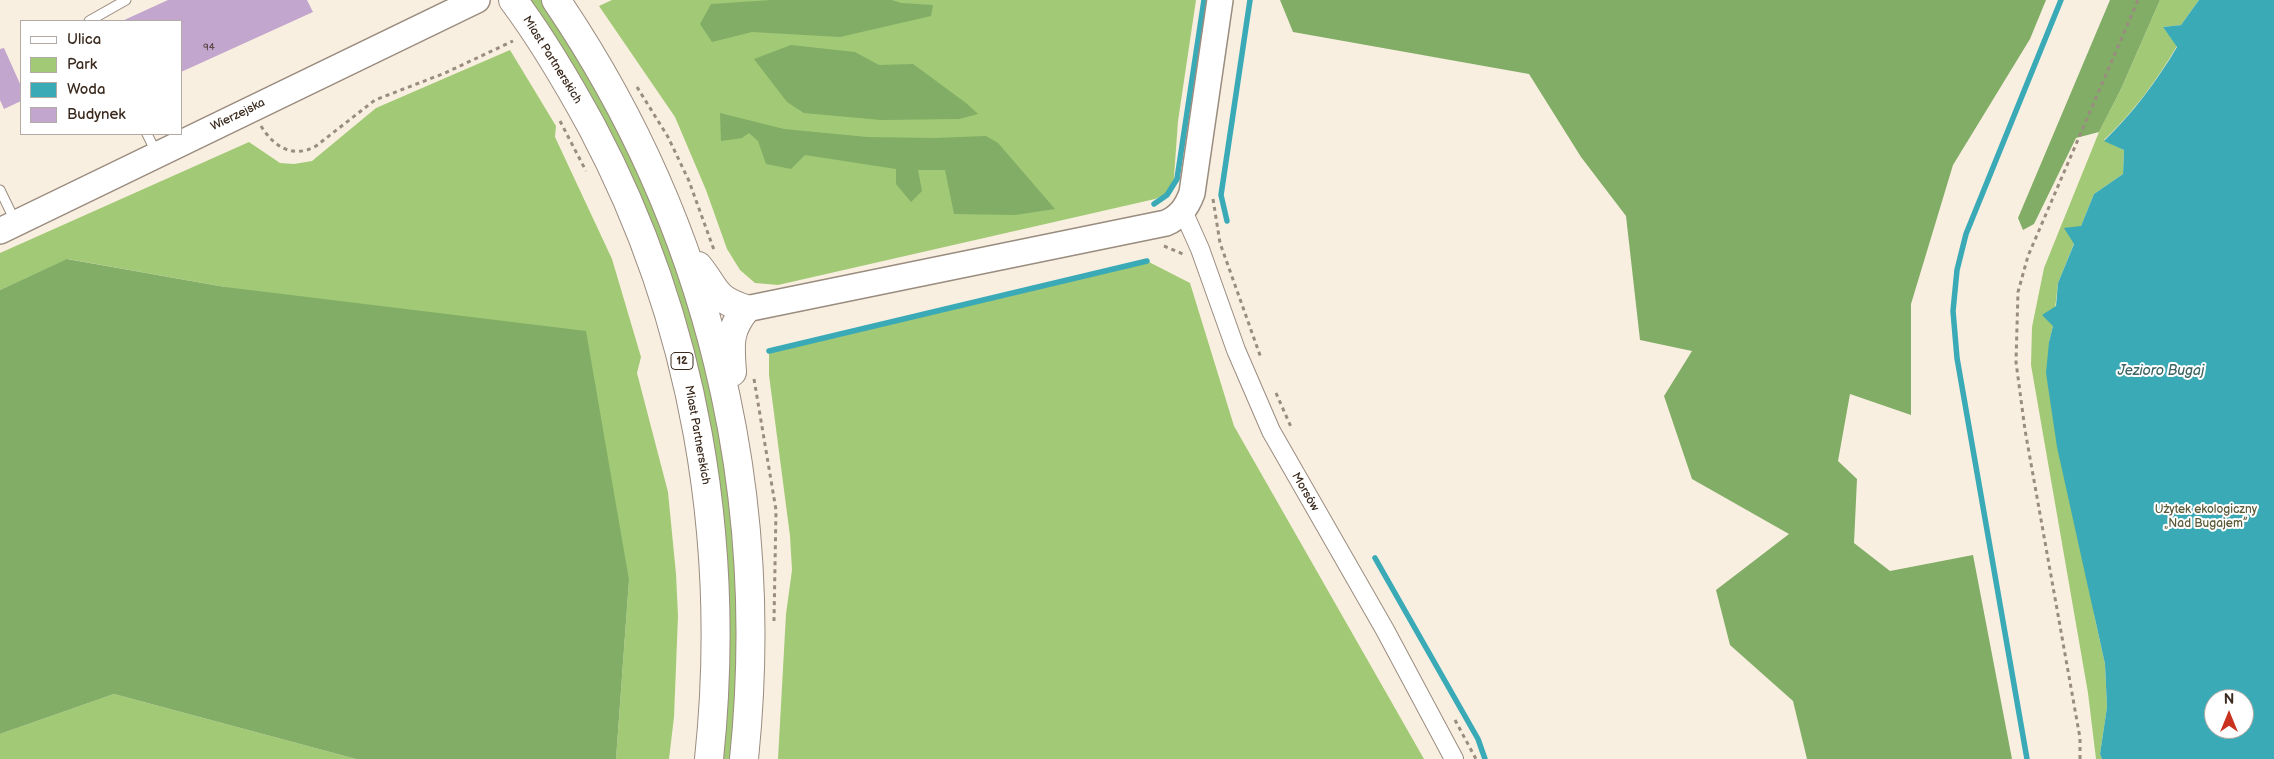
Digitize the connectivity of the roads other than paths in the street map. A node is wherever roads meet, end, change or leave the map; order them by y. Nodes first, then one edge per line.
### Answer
1 (126, 0) edge
2 (477, 0) edge
3 (513, 0) edge
4 (556, 0) edge
5 (1220, 0) edge
6 (91, 20) edge
7 (182, 131) edge
8 (172, 135) edge
9 (152, 144) edge
10 (0, 190) edge
11 (1183, 211) junction
12 (8, 227) edge
13 (684, 249) junction
14 (746, 309) junction
15 (728, 409) junction
16 (709, 759) edge
17 (744, 759) edge
18 (1454, 759) edge

1 - 6 lane
2 - 7 street, Wierzejska
3 - 16 main road, Miast Partnerskich / 12
4 - 13 main road
5 - 11 street
8 - 9 street, Wierzejska
9 - 12 street, Wierzejska
10 - 12 lane
11 - 14 street
11 - 18 street, Morsów
13 - 14 main road
13 - 15 main road
14 - 15 main road
15 - 17 main road

